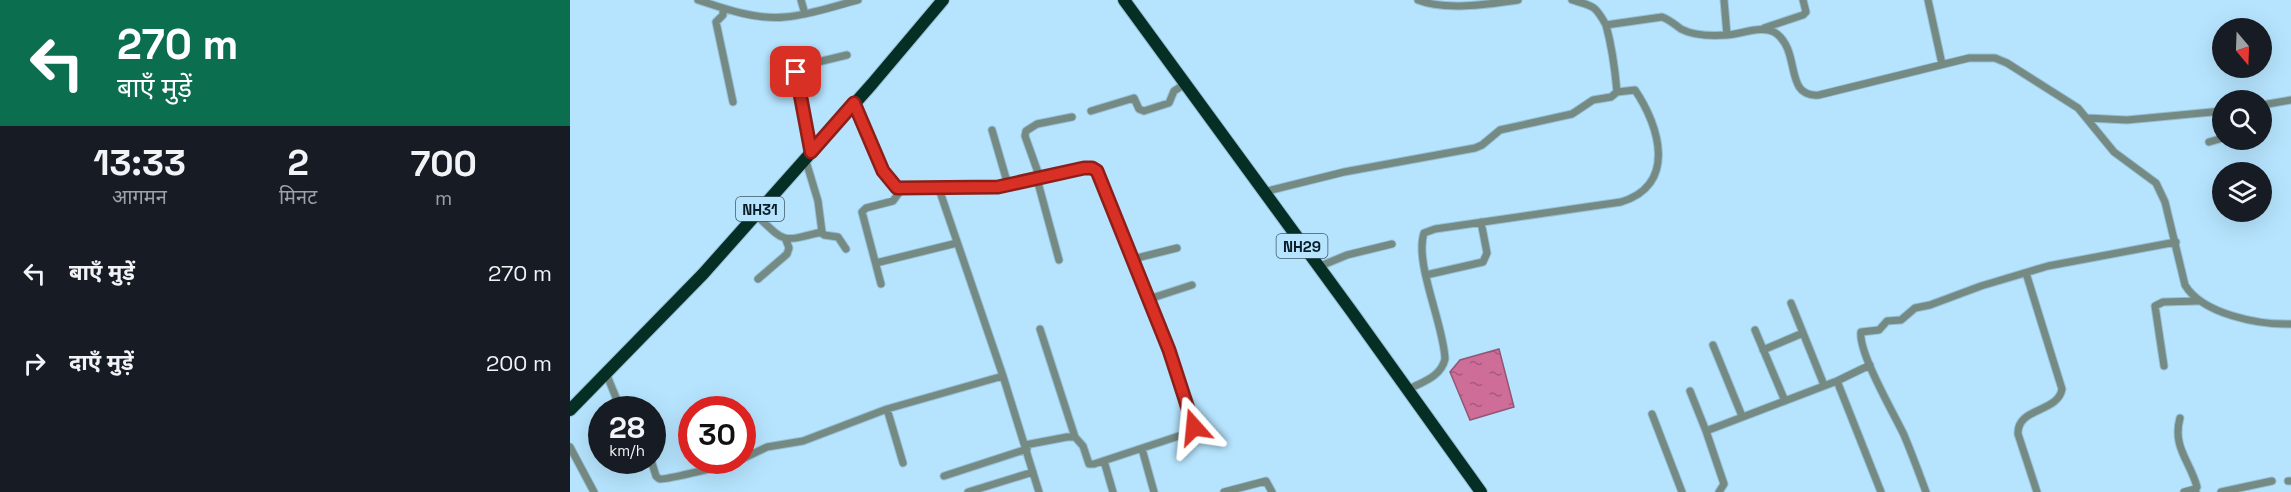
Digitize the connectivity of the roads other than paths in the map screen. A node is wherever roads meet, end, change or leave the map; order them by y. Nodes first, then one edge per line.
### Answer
1 (698, 0) edge
2 (801, 0) edge
3 (858, 0) edge
4 (943, 0) edge
5 (1124, 0) edge
6 (1418, 0) edge
7 (1518, 0) edge
8 (1572, 0) edge
9 (1724, 0) edge
10 (1803, 0) edge
11 (1928, 0) edge
12 (1442, 2) edge
13 (1488, 2) edge
14 (720, 5) edge
15 (805, 14) junction
16 (1606, 25) junction
17 (1761, 29) junction
18 (1727, 35) junction
19 (847, 55) dead end
20 (1941, 64) junction
21 (1185, 84) junction
22 (1617, 92) junction
23 (2291, 100) edge
24 (733, 102) dead end
25 (854, 103) junction
26 (2272, 103) edge
27 (1090, 111) dead end
28 (2212, 112) edge
29 (1072, 117) dead end
30 (2087, 118) junction
31 (992, 130) dead end
32 (2212, 141) edge
33 (2209, 142) dead end
34 (808, 155) junction
35 (1038, 179) junction
36 (1008, 185) junction
37 (939, 189) junction
38 (901, 190) junction
39 (1263, 192) junction
40 (755, 214) junction
41 (1481, 222) junction
42 (822, 232) junction
43 (786, 240) junction
44 (2176, 242) junction
45 (957, 243) junction
46 (1392, 244) dead end
47 (1177, 248) dead end
48 (846, 249) dead end
49 (1133, 259) junction
50 (1059, 260) dead end
51 (876, 263) junction
52 (1318, 267) junction
53 (2026, 273) junction
54 (1426, 275) junction
55 (758, 279) dead end
56 (881, 284) dead end
57 (1192, 285) dead end
58 (1149, 299) junction
59 (2198, 301) junction
60 (1791, 303) dead end
61 (2291, 324) edge
62 (1040, 329) dead end
63 (1755, 330) dead end
64 (1803, 333) junction
65 (1713, 345) dead end
66 (1763, 350) junction
67 (1870, 365) junction
68 (2164, 366) dead end
69 (606, 373) junction
70 (1003, 376) junction
71 (1837, 381) junction
72 (1824, 385) junction
73 (1407, 390) junction
74 (1690, 392) dead end
75 (615, 396) edge
76 (1785, 400) junction
77 (570, 409) edge
78 (887, 409) junction
79 (1652, 414) dead end
80 (1742, 416) junction
81 (2180, 418) dead end
82 (1706, 431) junction
83 (1075, 437) junction
84 (570, 447) edge
85 (1026, 447) junction
86 (1142, 449) junction
87 (756, 452) edge
88 (1104, 461) junction
89 (903, 463) dead end
90 (1033, 472) junction
91 (655, 474) edge
92 (681, 474) edge
93 (944, 476) dead end
94 (2272, 481) dead end
95 (2195, 490) edge
96 (594, 492) edge
97 (968, 492) edge
98 (1039, 492) edge
99 (1113, 492) edge
100 (1154, 492) edge
101 (1224, 492) edge
102 (1272, 492) edge
103 (1481, 492) edge
104 (1682, 492) edge
105 (1719, 492) edge
106 (1881, 492) edge
107 (1926, 492) edge
108 (2037, 492) edge
109 (2184, 492) edge
110 (2221, 492) edge

1 - 14 street
2 - 15 street
3 - 15 street
4 - 25 highway, NH31
5 - 21 highway, NH29
6 - 12 street
7 - 13 street
8 - 16 street
9 - 18 street
10 - 17 street
11 - 20 street
12 - 13 street
14 - 15 street
14 - 24 street
16 - 18 street
16 - 22 street
17 - 18 street
17 - 20 street
19 - 34 street
20 - 30 street
21 - 27 street
21 - 39 highway, NH29
22 - 39 street
22 - 41 street
23 - 26 street
25 - 34 highway, NH31
25 - 38 street
28 - 30 street
29 - 35 street
30 - 44 street
31 - 36 street
32 - 33 street
34 - 40 highway, NH31
34 - 42 street
35 - 36 street
35 - 49 street
35 - 50 street
36 - 37 street
37 - 38 street
37 - 45 street
38 - 51 street
39 - 52 highway, NH29
40 - 43 street
40 - 69 highway, NH31
41 - 54 street
41 - 54 street
42 - 43 street
42 - 48 street
43 - 55 street
44 - 53 street
44 - 59 street
45 - 51 street
45 - 70 street
46 - 52 street
47 - 49 street
49 - 58 street
51 - 56 street
52 - 73 highway, NH29
53 - 67 street
53 - 108 street
54 - 73 street
57 - 58 street
58 - 86 street
59 - 61 street
59 - 68 street
60 - 64 street
62 - 83 street
63 - 66 street
64 - 66 street
64 - 72 street
65 - 80 street
66 - 76 street
67 - 71 street
67 - 107 street
69 - 75 street
69 - 77 highway, NH31
70 - 78 street
70 - 85 street
71 - 72 street
71 - 106 street
72 - 76 street
73 - 103 highway, NH29
74 - 82 street
76 - 80 street
78 - 87 street
78 - 89 street
79 - 104 street
80 - 82 street
81 - 95 street
82 - 105 street
83 - 85 street
83 - 88 street
84 - 96 street
85 - 90 street
85 - 93 street
86 - 88 street
86 - 100 street
88 - 99 street
90 - 97 street
90 - 98 street
91 - 92 street
94 - 110 street
95 - 109 street
101 - 102 street

